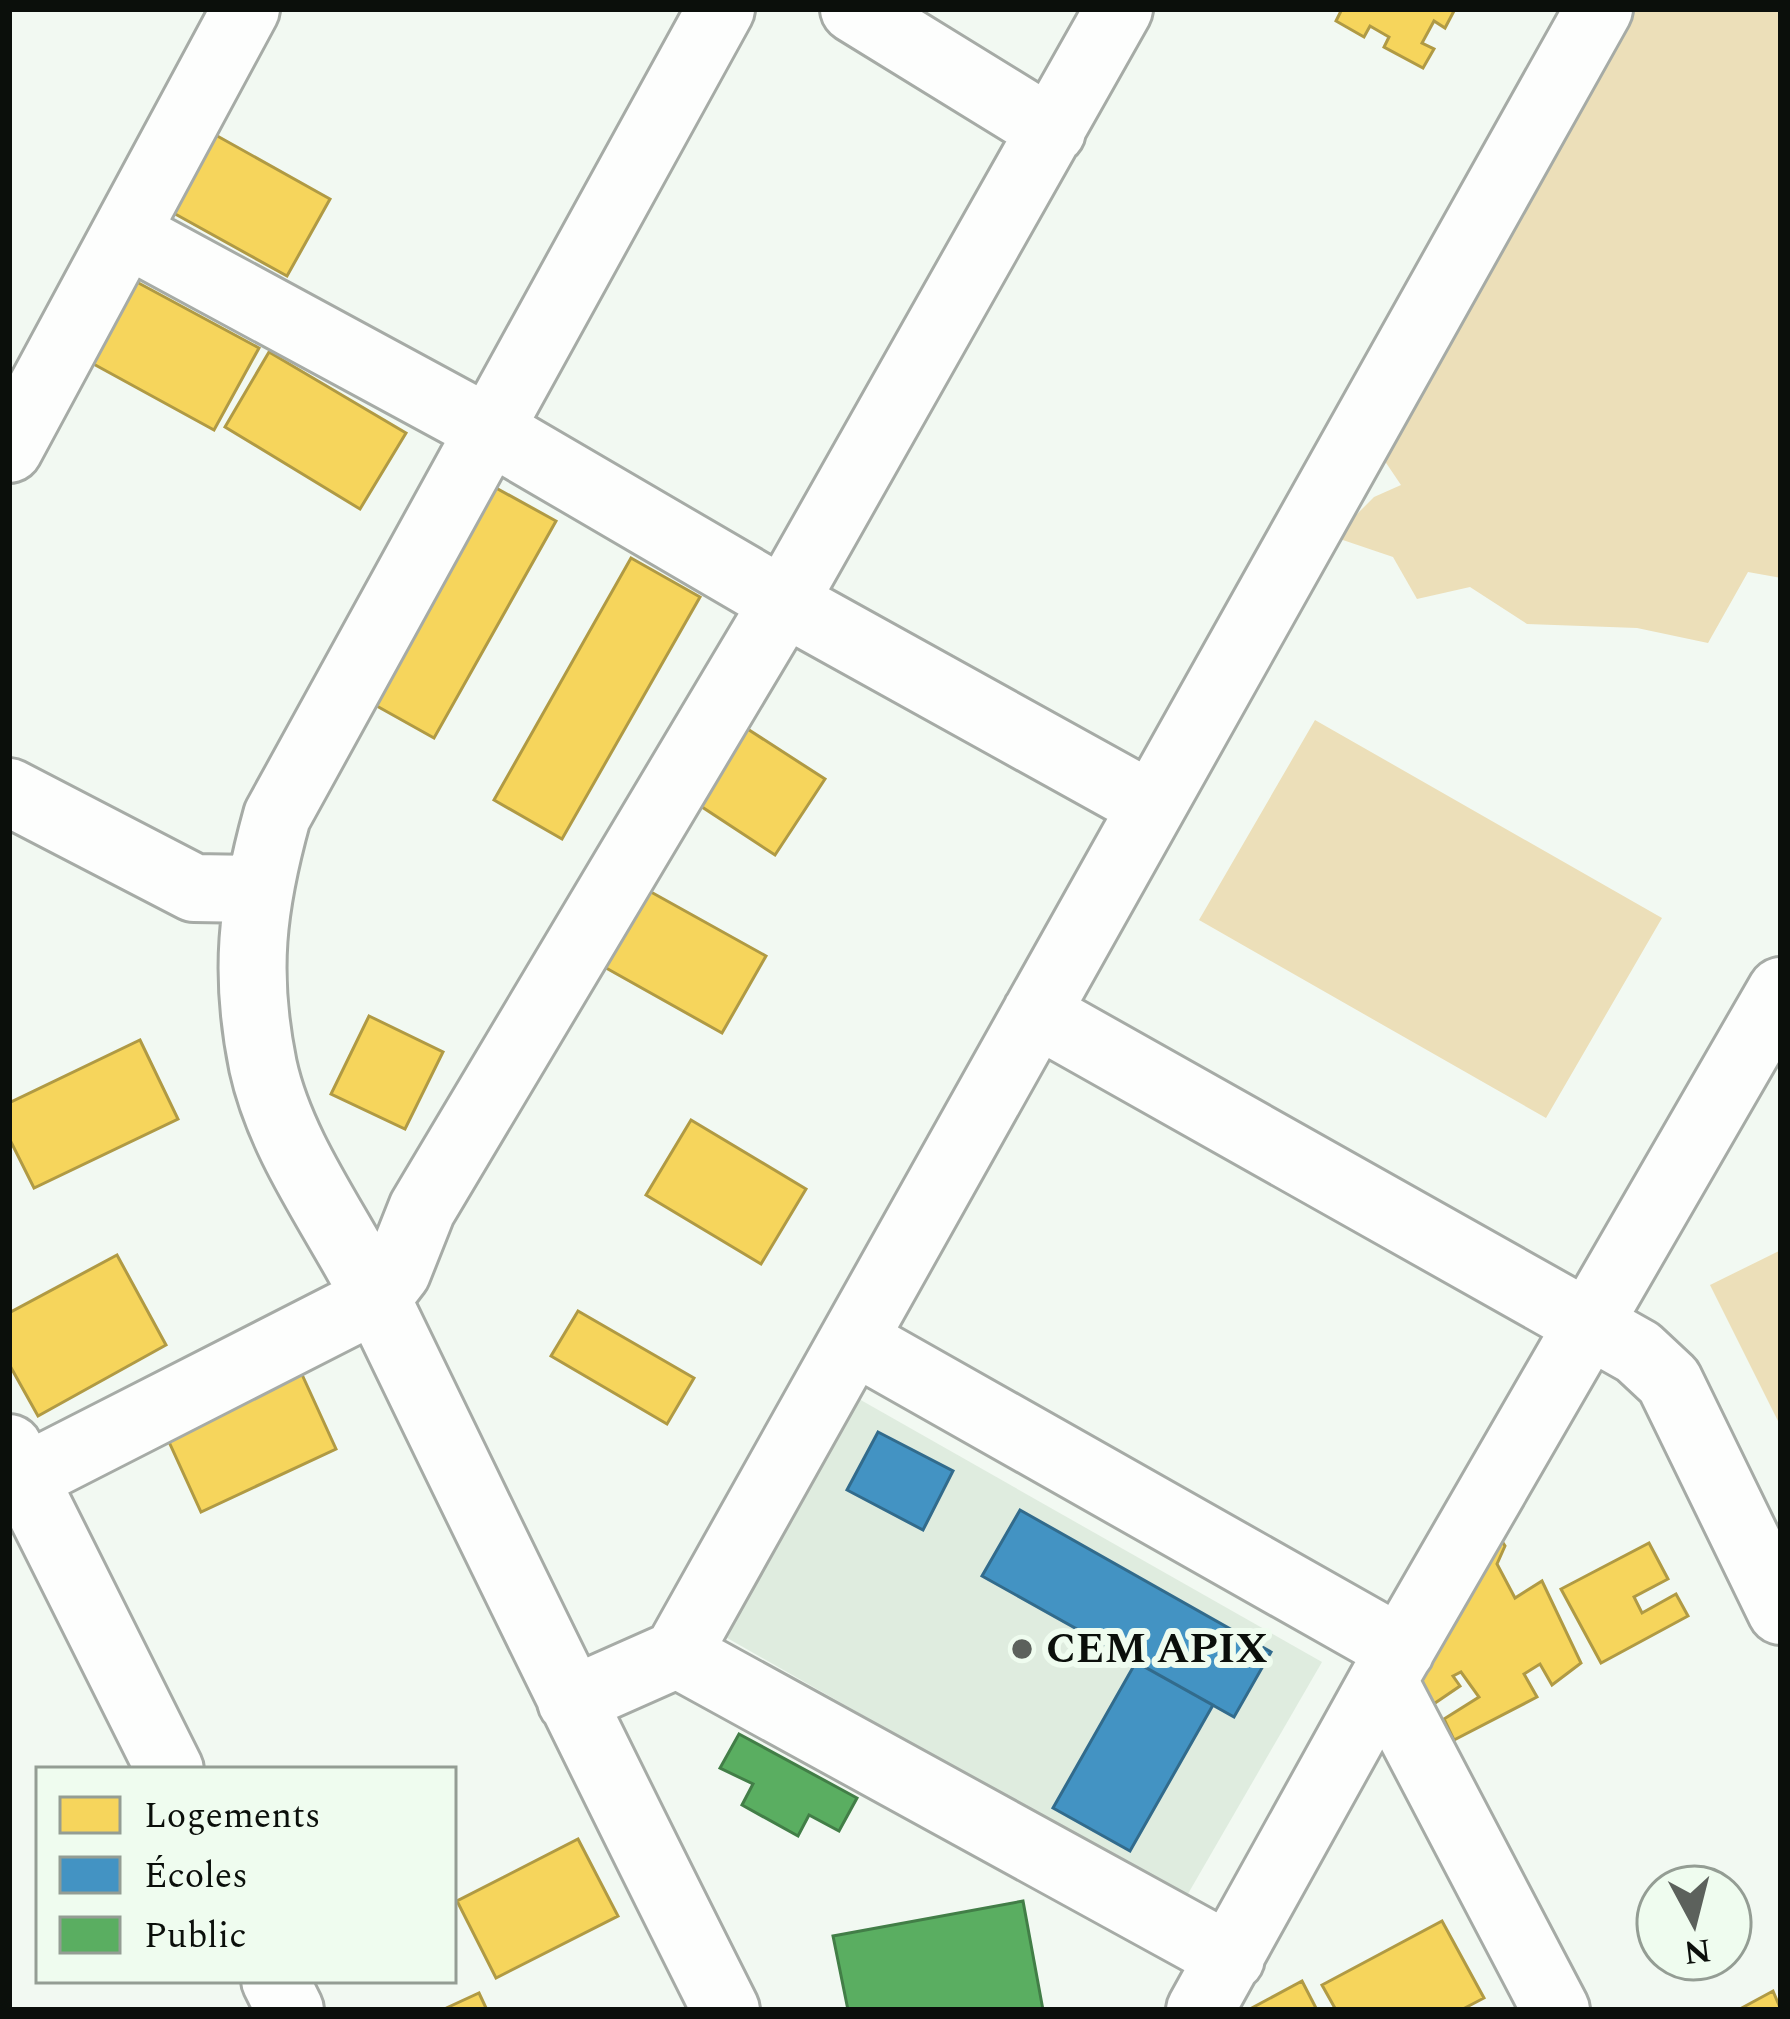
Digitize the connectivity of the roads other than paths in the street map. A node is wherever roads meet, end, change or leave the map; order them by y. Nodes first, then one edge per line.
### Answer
1 (247, 9) edge
2 (721, 9) edge
3 (854, 9) edge
4 (1119, 9) edge
5 (1599, 9) edge
6 (1052, 131) junction
7 (126, 232) junction
8 (488, 429) junction
9 (9, 449) edge
10 (784, 602) junction
11 (9, 792) edge
12 (1152, 806) junction
13 (257, 889) junction
14 (1781, 991) edge
15 (1036, 1013) junction
16 (376, 1298) junction
17 (1591, 1323) junction
18 (853, 1340) junction
19 (16, 1463) edge
20 (1781, 1610) edge
21 (677, 1654) junction
22 (1392, 1665) junction
23 (572, 1701) junction
24 (168, 1767) edge
25 (276, 1983) edge
26 (1215, 1984) edge
27 (290, 2010) edge
28 (726, 2010) edge
29 (1556, 2010) edge

1 - 7 street
2 - 8 street
3 - 6 street
4 - 6 street
5 - 12 street
6 - 10 street
7 - 8 street
7 - 9 street
8 - 10 street
8 - 13 street
10 - 12 street
10 - 16 street
11 - 13 street
12 - 15 street
13 - 16 street
14 - 17 street
15 - 17 street
15 - 18 street
16 - 19 street
16 - 23 street
17 - 20 street
17 - 22 street
18 - 21 street
18 - 22 street
19 - 24 street
21 - 23 street
21 - 26 street
22 - 26 street
22 - 29 street
23 - 28 street
25 - 27 street

